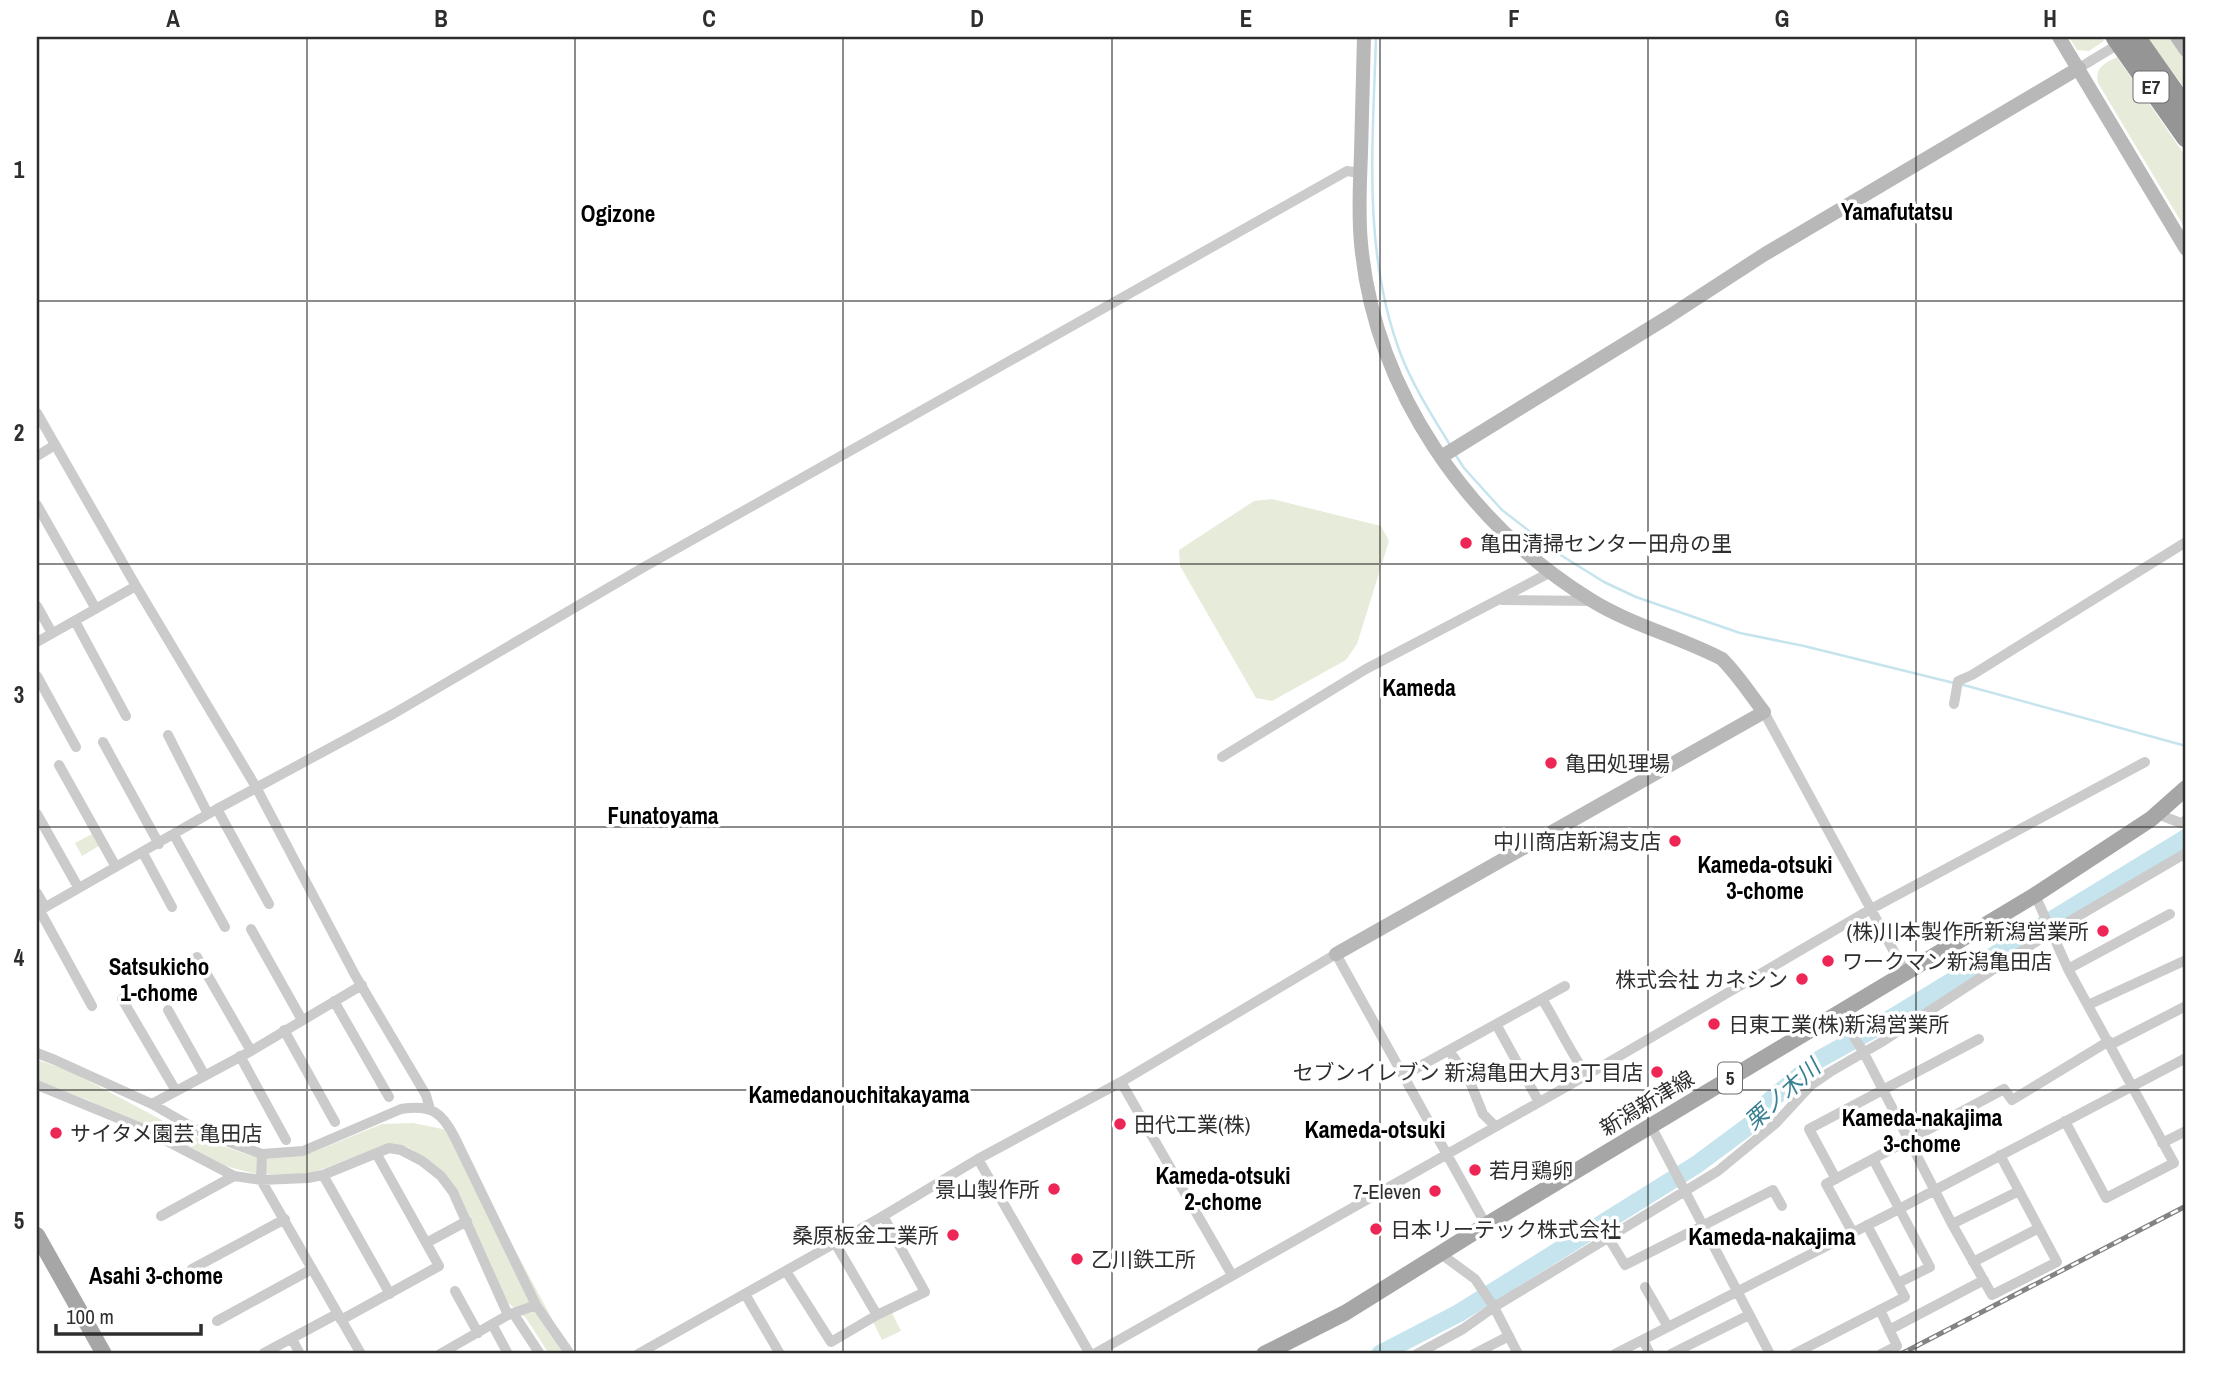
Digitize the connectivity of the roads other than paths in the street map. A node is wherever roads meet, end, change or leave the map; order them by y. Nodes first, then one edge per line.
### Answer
1 (1364, 37) edge
2 (2059, 37) edge
3 (2136, 37) edge
4 (2177, 37) edge
5 (2113, 42) edge
6 (2186, 50) edge
7 (2079, 68) junction
8 (2186, 108) edge
9 (2186, 138) edge
10 (1360, 173) junction
11 (2186, 249) edge
12 (37, 413) edge
13 (55, 445) junction
14 (1443, 455) junction
15 (37, 456) edge
16 (37, 505) edge
17 (2186, 542) edge
18 (1551, 572) junction
19 (136, 586) junction
20 (1499, 600) junction
21 (1594, 601) junction
22 (37, 606) edge
23 (96, 608) junction
24 (75, 621) junction
25 (52, 633) junction
26 (37, 642) edge
27 (37, 676) edge
28 (1954, 704) dead end
29 (1764, 712) junction
30 (126, 716) dead end
31 (168, 735) dead end
32 (103, 742) dead end
33 (76, 747) dead end
34 (1222, 757) dead end
35 (2145, 762) dead end
36 (59, 765) dead end
37 (256, 788) junction
38 (2186, 788) edge
39 (213, 812) junction
40 (37, 814) edge
41 (2157, 814) junction
42 (2186, 820) edge
43 (174, 835) junction
44 (159, 844) junction
45 (143, 853) junction
46 (2186, 853) edge
47 (116, 867) junction
48 (78, 887) junction
49 (37, 893) edge
50 (2035, 895) junction
51 (269, 904) dead end
52 (172, 906) dead end
53 (1871, 909) junction
54 (40, 910) edge
55 (2170, 914) dead end
56 (225, 928) dead end
57 (251, 929) dead end
58 (2052, 932) junction
59 (1336, 954) junction
60 (197, 957) dead end
61 (2186, 960) edge
62 (2068, 969) junction
63 (1905, 971) junction
64 (362, 985) junction
65 (1565, 986) dead end
66 (122, 999) dead end
67 (1542, 999) junction
68 (334, 1001) junction
69 (2088, 1005) junction
70 (92, 1006) dead end
71 (2186, 1006) edge
72 (168, 1010) dead end
73 (1839, 1013) junction
74 (302, 1020) junction
75 (1496, 1024) junction
76 (284, 1030) junction
77 (1979, 1039) dead end
78 (2109, 1043) junction
79 (1449, 1051) junction
80 (37, 1053) edge
81 (246, 1053) junction
82 (1864, 1053) junction
83 (2186, 1058) edge
84 (1404, 1075) junction
85 (1587, 1075) junction
86 (205, 1076) junction
87 (1121, 1082) junction
88 (37, 1085) edge
89 (2132, 1086) junction
90 (1884, 1090) junction
91 (176, 1091) junction
92 (389, 1097) dead end
93 (1539, 1101) junction
94 (152, 1104) junction
95 (430, 1109) junction
96 (2065, 1121) junction
97 (335, 1122) dead end
98 (1495, 1126) junction
99 (1651, 1126) junction
100 (2186, 1130) edge
101 (286, 1140) dead end
102 (1909, 1140) junction
103 (2162, 1143) junction
104 (376, 1153) junction
105 (1447, 1153) junction
106 (262, 1154) junction
107 (2000, 1155) junction
108 (978, 1159) junction
109 (1872, 1159) junction
110 (323, 1175) junction
111 (234, 1176) junction
112 (1836, 1179) junction
113 (261, 1180) junction
114 (1935, 1189) junction
115 (1684, 1191) junction
116 (2019, 1191) junction
117 (1782, 1206) dead end
118 (1899, 1209) junction
119 (161, 1216) dead end
120 (883, 1216) junction
121 (285, 1219) junction
122 (467, 1222) junction
123 (1952, 1224) junction
124 (1486, 1225) junction
125 (1867, 1225) junction
126 (1702, 1226) junction
127 (2039, 1228) junction
128 (1853, 1233) junction
129 (37, 1235) edge
130 (1608, 1237) junction
131 (428, 1242) junction
132 (835, 1243) junction
133 (1441, 1254) junction
134 (1973, 1262) junction
135 (192, 1269) dead end
136 (312, 1269) junction
137 (786, 1271) junction
138 (1231, 1275) junction
139 (1984, 1280) junction
140 (1898, 1283) junction
141 (1645, 1287) dead end
142 (455, 1291) dead end
143 (1737, 1293) junction
144 (390, 1294) junction
145 (745, 1294) junction
146 (536, 1305) junction
147 (1494, 1307) junction
148 (1880, 1310) junction
149 (511, 1314) junction
150 (877, 1315) junction
151 (1749, 1315) junction
152 (339, 1317) junction
153 (217, 1321) dead end
154 (492, 1324) junction
155 (1668, 1327) junction
156 (1889, 1330) junction
157 (478, 1333) junction
158 (1509, 1336) junction
159 (292, 1339) junction
160 (1643, 1340) junction
161 (264, 1353) edge
162 (1765, 1353) edge
163 (104, 1354) edge
164 (300, 1354) edge
165 (361, 1354) edge
166 (440, 1354) edge
167 (508, 1354) edge
168 (540, 1354) edge
169 (570, 1354) edge
170 (638, 1354) edge
171 (780, 1354) edge
172 (1092, 1354) edge
173 (1264, 1354) edge
174 (1421, 1354) edge
175 (1474, 1354) edge
176 (1518, 1354) edge
177 (1615, 1354) edge
178 (1650, 1354) edge
179 (1671, 1354) edge
180 (1794, 1354) edge
181 (1881, 1354) edge

1 - 10 street
2 - 7 street
3 - 8 highway, E7
4 - 6 street
5 - 7 street
5 - 9 highway, E7
7 - 11 street
7 - 14 street
10 - 14 street
10 - 37 street
12 - 13 street
13 - 15 street
13 - 19 street
14 - 18 street
16 - 23 street
17 - 28 street
18 - 20 street
18 - 21 street
19 - 23 street
19 - 37 street
20 - 21 street
20 - 34 street
21 - 29 street
22 - 25 street
23 - 24 street
24 - 25 street
24 - 30 street
25 - 26 street
27 - 33 street
29 - 53 street
29 - 59 street
31 - 39 street
32 - 44 street
35 - 53 street
36 - 47 street
37 - 39 street
37 - 64 street
38 - 41 main road, 新潟新津線 / 5
39 - 43 street
39 - 51 street
40 - 48 street
41 - 42 street
41 - 50 main road, 新潟新津線 / 5
43 - 44 street
43 - 56 street
44 - 45 street
45 - 47 street
45 - 52 street
46 - 58 street
47 - 48 street
48 - 54 street
49 - 54 street
50 - 58 street
50 - 63 main road, 新潟新津線 / 5
53 - 63 street
53 - 85 street
54 - 70 street
55 - 62 street
57 - 74 street
58 - 62 street
58 - 82 street
59 - 84 street
59 - 87 street
60 - 81 street
61 - 69 street
62 - 69 street
63 - 73 main road, 新潟新津線 / 5
64 - 68 street
64 - 95 street
65 - 67 street
66 - 91 street
67 - 75 street
67 - 85 street
68 - 74 street
68 - 92 street
69 - 78 street
71 - 78 street
72 - 86 street
73 - 82 street
73 - 99 main road, 新潟新津線 / 5
74 - 76 street
75 - 79 street
75 - 93 street
76 - 81 street
76 - 97 street
77 - 90 street
78 - 89 street
78 - 102 street
79 - 84 street
79 - 98 street
80 - 94 street
81 - 86 street
81 - 101 street
82 - 90 street
82 - 115 street
83 - 89 street
84 - 105 street
85 - 93 street
86 - 91 street
87 - 108 street
87 - 138 street
88 - 111 street
89 - 96 street
89 - 103 street
90 - 102 street
90 - 112 street
91 - 94 street
93 - 98 street
94 - 106 street
95 - 106 street
95 - 146 street
96 - 103 street
96 - 107 street
98 - 105 street
99 - 115 street
99 - 124 main road, 新潟新津線 / 5
100 - 103 street
102 - 109 street
102 - 114 street
104 - 110 street
104 - 122 street
104 - 131 street
105 - 124 street
105 - 138 street
106 - 113 street
107 - 114 street
107 - 116 street
108 - 120 street
108 - 172 street
109 - 112 street
109 - 118 street
110 - 113 street
110 - 144 street
111 - 113 street
111 - 119 street
112 - 128 street
113 - 121 street
114 - 118 street
114 - 123 street
115 - 126 street
115 - 130 street
116 - 123 street
116 - 127 street
117 - 126 street
118 - 125 street
118 - 140 street
120 - 132 street
120 - 150 street
121 - 135 street
121 - 136 street
122 - 131 street
122 - 149 street
123 - 134 street
124 - 133 main road, 新潟新津線 / 5
125 - 128 street
125 - 140 street
126 - 130 street
126 - 143 street
127 - 134 street
127 - 139 street
128 - 143 street
129 - 163 main road
130 - 147 street
131 - 144 street
132 - 137 street
132 - 150 street
133 - 147 street
133 - 173 main road, 新潟新津線 / 5
134 - 139 street
136 - 152 street
136 - 153 street
137 - 145 street
137 - 150 street
138 - 172 street
139 - 156 street
140 - 148 street
141 - 155 street
142 - 157 street
143 - 151 street
143 - 155 street
144 - 152 street
145 - 170 street
145 - 171 street
146 - 149 street
146 - 169 street
147 - 158 street
147 - 174 street
148 - 156 street
148 - 180 street
149 - 154 street
149 - 168 street
151 - 162 street
151 - 179 street
152 - 159 street
152 - 165 street
154 - 157 street
154 - 167 street
155 - 160 street
156 - 181 street
157 - 166 street
158 - 175 street
158 - 176 street
159 - 161 street
159 - 164 street
160 - 177 street
160 - 178 street

